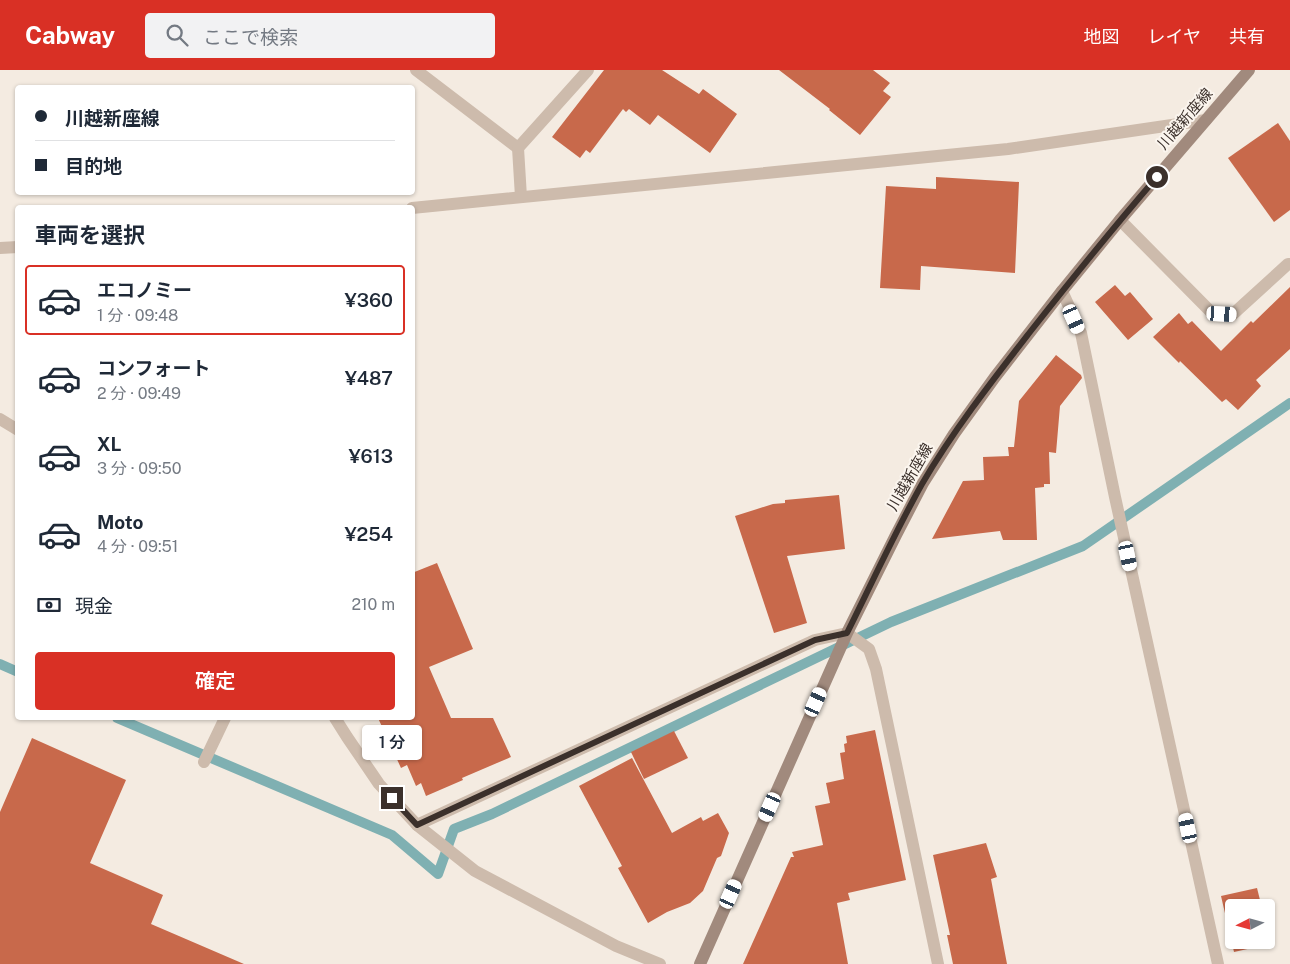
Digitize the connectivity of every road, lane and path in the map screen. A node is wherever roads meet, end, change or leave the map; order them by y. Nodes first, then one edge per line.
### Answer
1 (416, 70) edge
2 (588, 70) edge
3 (1249, 70) edge
4 (1206, 120) junction
5 (518, 148) junction
6 (521, 197) junction
7 (415, 208) edge
8 (1120, 220) junction
9 (15, 247) edge
10 (0, 248) edge
11 (1290, 264) edge
12 (1062, 291) junction
13 (0, 419) edge
14 (15, 428) edge
15 (847, 633) junction
16 (224, 720) edge
17 (336, 720) edge
18 (204, 762) dead end
19 (417, 825) junction
20 (660, 964) edge
21 (700, 964) edge
22 (938, 964) edge
23 (1218, 964) edge

1 - 5 street
2 - 5 street
3 - 4 main road, 川越新座線
4 - 6 street
4 - 8 main road, 川越新座線
5 - 6 street
6 - 7 street
8 - 11 street
8 - 12 main road, 川越新座線
9 - 10 street
12 - 15 main road, 川越新座線
12 - 23 street
13 - 14 street
15 - 19 street
15 - 21 main road, 川越新座線
15 - 22 street
16 - 18 street
17 - 19 street
19 - 20 street

